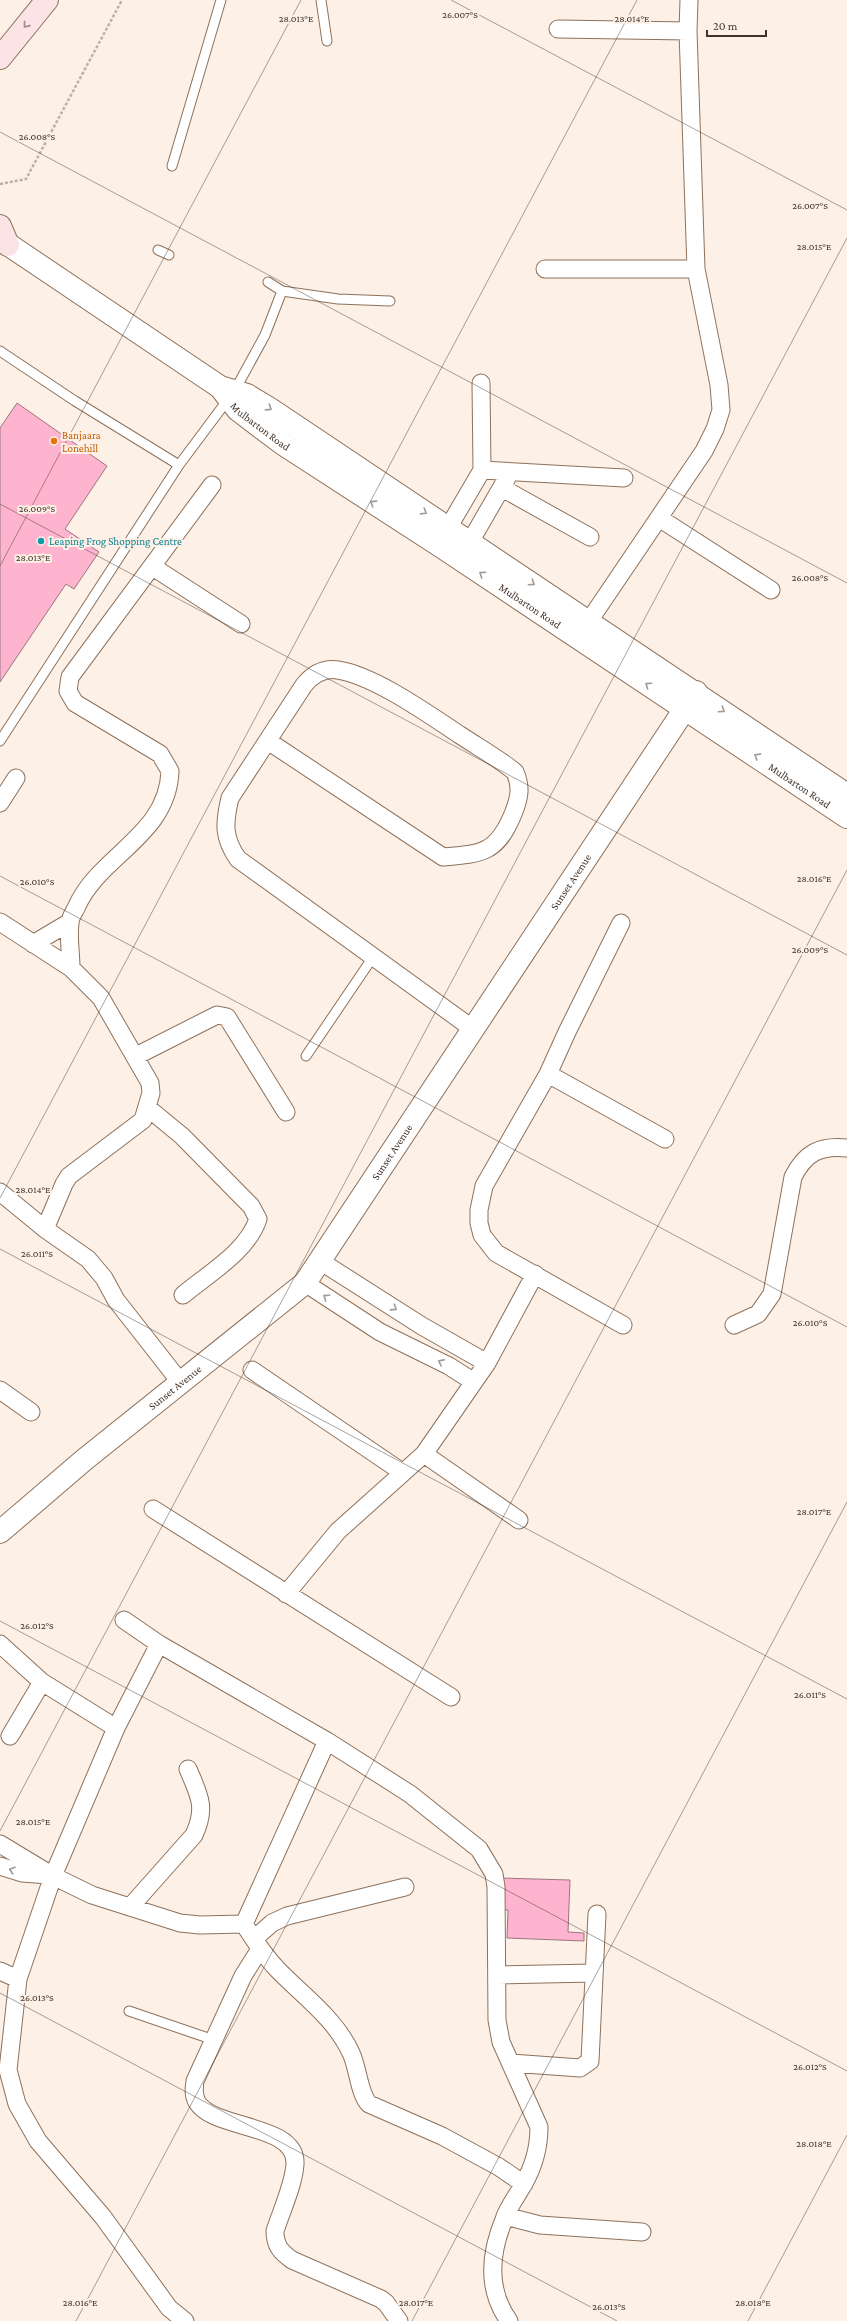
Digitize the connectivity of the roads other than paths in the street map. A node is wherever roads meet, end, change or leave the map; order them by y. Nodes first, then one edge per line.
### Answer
1 (46, 0) edge
2 (221, 0) edge
3 (321, 0) edge
4 (689, 0) edge
5 (558, 29) dead end
6 (688, 31) junction
7 (327, 41) dead end
8 (3, 54) edge
9 (0, 74) edge
10 (172, 166) dead end
11 (3, 237) edge
12 (158, 250) dead end
13 (168, 255) dead end
14 (545, 269) dead end
15 (696, 269) junction
16 (268, 282) dead end
17 (282, 291) junction
18 (390, 301) dead end
19 (0, 351) edge
20 (481, 383) dead end
21 (228, 392) junction
22 (179, 465) junction
23 (482, 470) junction
24 (511, 472) junction
25 (624, 478) dead end
26 (212, 485) dead end
27 (502, 488) junction
28 (659, 518) junction
29 (448, 528) junction
30 (590, 537) dead end
31 (470, 542) junction
32 (153, 567) junction
33 (770, 590) dead end
34 (589, 621) junction
35 (241, 624) dead end
36 (690, 701) junction
37 (0, 741) edge
38 (268, 741) junction
39 (16, 778) dead end
40 (847, 795) edge
41 (0, 803) edge
42 (847, 818) edge
43 (0, 922) edge
44 (70, 922) junction
45 (621, 923) dead end
46 (33, 944) junction
47 (373, 957) junction
48 (72, 968) junction
49 (472, 1029) junction
50 (136, 1056) junction
51 (306, 1056) dead end
52 (548, 1074) junction
53 (148, 1108) junction
54 (286, 1112) dead end
55 (665, 1139) dead end
56 (847, 1148) edge
57 (0, 1192) edge
58 (46, 1229) junction
59 (320, 1261) junction
60 (536, 1274) junction
61 (305, 1283) junction
62 (183, 1295) dead end
63 (623, 1325) dead end
64 (734, 1325) dead end
65 (487, 1363) junction
66 (252, 1370) dead end
67 (474, 1382) junction
68 (181, 1383) junction
69 (0, 1390) edge
70 (31, 1412) dead end
71 (424, 1454) junction
72 (402, 1472) junction
73 (153, 1508) dead end
74 (519, 1520) dead end
75 (0, 1532) edge
76 (286, 1594) junction
77 (124, 1620) dead end
78 (0, 1644) edge
79 (159, 1644) junction
80 (42, 1682) junction
81 (451, 1698) dead end
82 (116, 1728) junction
83 (10, 1736) dead end
84 (327, 1741) junction
85 (188, 1769) dead end
86 (0, 1844) edge
87 (0, 1866) edge
88 (53, 1876) junction
89 (405, 1887) dead end
90 (131, 1906) junction
91 (597, 1914) dead end
92 (244, 1924) junction
93 (257, 1944) junction
94 (0, 1971) edge
95 (594, 1973) junction
96 (497, 1975) junction
97 (18, 1979) junction
98 (129, 2011) dead end
99 (214, 2040) junction
100 (511, 2063) junction
101 (524, 2184) junction
102 (505, 2216) junction
103 (642, 2232) dead end
104 (185, 2321) edge
105 (399, 2321) edge
106 (509, 2321) edge

1 -> 8 main road
2 - 10 lane
3 - 7 lane
4 - 6 street
5 - 6 street
6 - 15 street
8 - 9 main road
11 - 21 street, Mulbarton Road
12 - 13 lane
14 - 15 street
15 - 28 street
16 - 17 lane
17 - 18 lane
17 - 21 lane
19 - 22 lane
20 - 23 street
21 - 22 lane
21 -> 29 street, Mulbarton Road
36 -> 21 street, Mulbarton Road
22 - 37 lane
23 - 24 street
23 - 29 street
24 - 25 street
24 - 27 street
26 - 32 street
27 - 30 street
27 - 31 street
28 - 33 street
28 - 34 street
29 - 31 street, Mulbarton Road
31 -> 34 street, Mulbarton Road
32 - 35 street
32 - 44 street
34 - 36 street, Mulbarton Road
36 -> 40 street, Mulbarton Road
42 -> 36 street, Mulbarton Road
36 - 49 street, Sunset Avenue
38 - 38 street
38 - 47 street
39 - 41 street
43 - 46 street
44 - 46 street
44 - 48 street
45 - 52 street
46 - 48 street
47 - 49 street
47 - 51 lane
48 - 50 street
49 - 59 street, Sunset Avenue
50 - 53 street
50 - 54 street
52 - 55 street
52 - 60 street
53 - 58 street
53 - 62 street
56 - 64 street
57 - 58 street
58 - 68 street
59 - 61 street, Sunset Avenue
59 -> 65 street
60 - 63 street
60 - 65 street
67 -> 61 street
61 - 68 street, Sunset Avenue
65 - 67 street
66 - 72 street
67 - 71 street
68 - 75 street, Sunset Avenue
69 - 70 street
71 - 72 street
71 - 74 street
72 - 76 street
73 - 76 street
76 - 81 street
77 - 79 street
78 - 80 street
79 - 82 street
79 - 84 street
80 - 82 street
80 - 83 street
82 - 88 street
84 - 92 street
84 - 96 street
85 - 90 street
86 - 88 street
88 -> 87 street
88 - 90 street
88 - 97 street
89 - 93 street
90 - 92 street
91 - 95 street
92 - 93 street
93 - 99 street
93 - 101 street
94 - 97 street
95 - 96 street
95 - 100 street
96 - 100 street
97 - 104 street
98 - 99 lane
99 - 105 street
100 - 101 street
101 - 102 street
102 - 103 street
102 - 106 street

